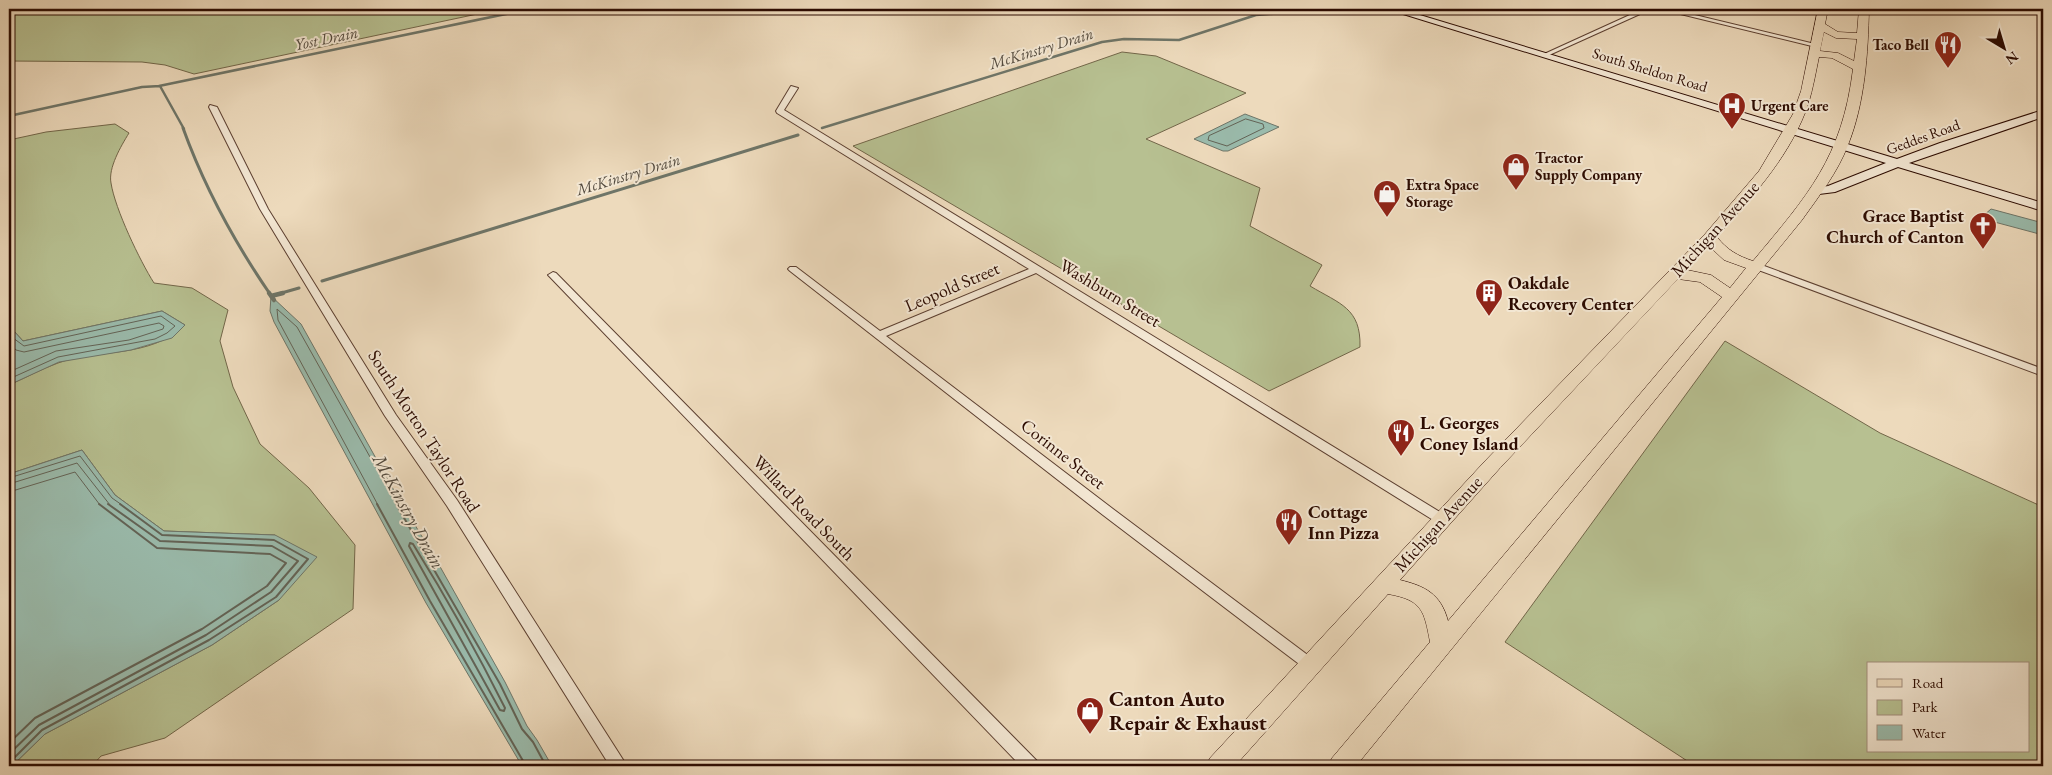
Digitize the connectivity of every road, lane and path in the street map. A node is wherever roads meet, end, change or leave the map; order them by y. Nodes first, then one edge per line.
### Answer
1 (1391, 9) edge
2 (1648, 9) edge
3 (1663, 9) edge
4 (1823, 9) edge
5 (1864, 9) edge
6 (1820, 24) junction
7 (1862, 36) junction
8 (1815, 49) junction
9 (1545, 55) junction
10 (1858, 66) junction
11 (794, 88) dead end
12 (213, 107) dead end
13 (2043, 113) edge
14 (1792, 130) junction
15 (1842, 145) junction
16 (1898, 162) junction
17 (1815, 192) junction
18 (2043, 207) edge
19 (1710, 237) junction
20 (1756, 266) junction
21 (1037, 269) junction
22 (793, 270) dead end
23 (552, 275) dead end
24 (1674, 275) junction
25 (1731, 296) junction
26 (879, 335) junction
27 (2043, 373) edge
28 (1443, 520) junction
29 (1383, 585) junction
30 (1442, 644) junction
31 (1312, 666) junction
32 (619, 766) edge
33 (1031, 766) edge
34 (1219, 766) edge
35 (1341, 766) edge

1 - 9 street, South Sheldon Road
2 - 9 street
3 - 8 street
4 - 6 main road, Michigan Avenue
5 - 7 main road
6 - 7 main road
6 - 8 main road, Michigan Avenue
7 - 10 main road
8 - 10 main road
8 - 14 main road, Michigan Avenue
9 - 14 street, South Sheldon Road
10 - 15 main road
11 - 21 street, Washburn Street
12 - 32 street, South Morton Taylor Road
13 - 16 main road, Geddes Road
14 - 15 main road, South Sheldon Road
14 - 19 main road, Michigan Avenue
15 - 16 main road, South Sheldon Road
15 - 17 main road
16 - 17 main road, Geddes Road
16 - 18 main road, South Sheldon Road
17 - 20 main road
19 - 20 main road
19 - 24 main road, Michigan Avenue
20 - 25 main road
20 - 27 street
21 - 26 street, Leopold Street
21 - 28 street, Washburn Street
22 - 26 street, Corinne Street
23 - 33 street, Willard Road South
24 - 25 main road
24 - 28 main road, Michigan Avenue
25 - 30 main road
26 - 31 street, Corinne Street
28 - 29 main road, Michigan Avenue
29 - 30 main road
29 - 31 main road, Michigan Avenue
30 - 35 main road
31 - 34 main road, Michigan Avenue

